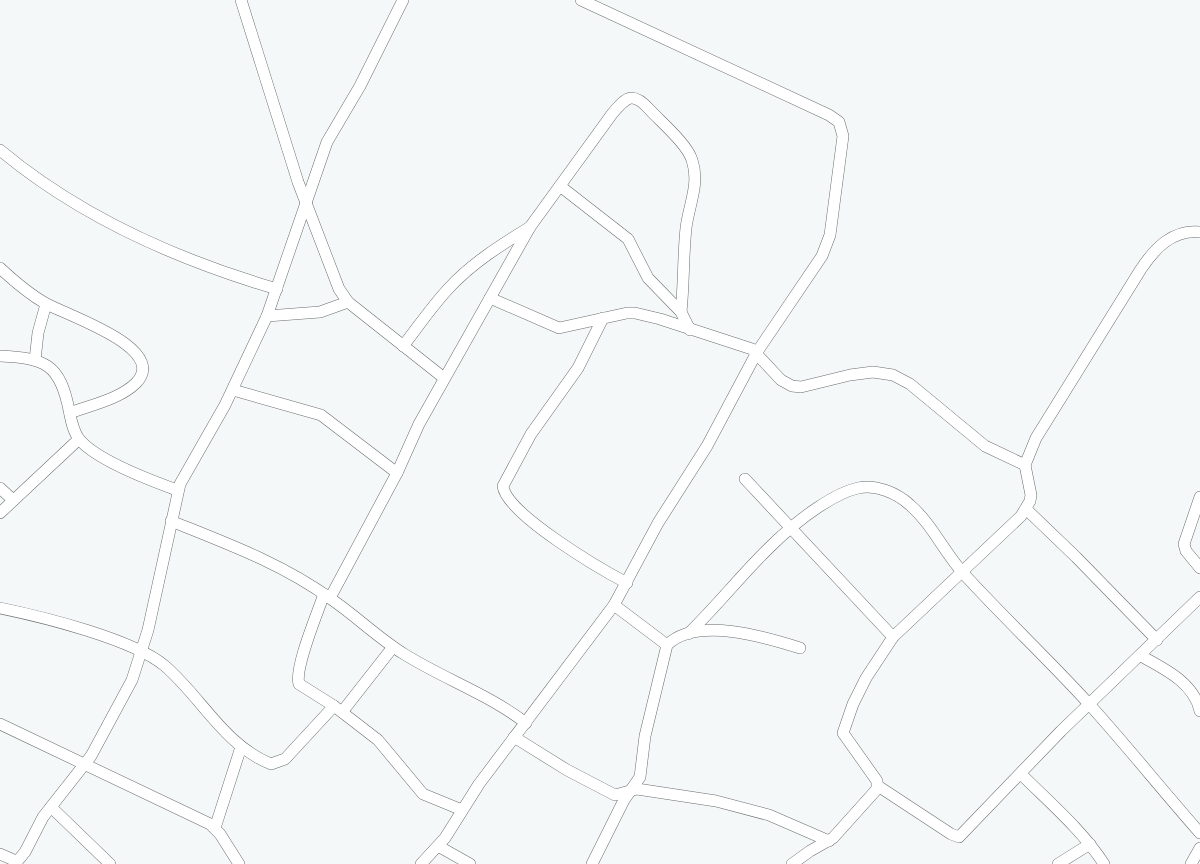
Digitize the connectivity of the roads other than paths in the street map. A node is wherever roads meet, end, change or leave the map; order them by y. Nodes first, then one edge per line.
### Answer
1 (241, 0) edge
2 (403, 0) edge
3 (581, 0) edge
4 (0, 150) edge
5 (560, 186) junction
6 (306, 202) junction
7 (530, 227) junction
8 (1200, 232) edge
9 (0, 268) edge
10 (277, 289) junction
11 (490, 298) junction
12 (348, 302) junction
13 (46, 304) junction
14 (681, 312) junction
15 (267, 316) junction
16 (603, 318) junction
17 (690, 330) junction
18 (403, 346) junction
19 (757, 352) junction
20 (0, 356) edge
21 (35, 360) junction
22 (444, 378) junction
23 (233, 390) junction
24 (70, 413) junction
25 (79, 439) junction
26 (1024, 465) junction
27 (397, 473) junction
28 (745, 479) dead end
29 (0, 488) edge
30 (178, 490) junction
31 (1200, 497) edge
32 (13, 500) junction
33 (1026, 510) junction
34 (0, 513) edge
35 (171, 521) junction
36 (790, 527) junction
37 (1200, 568) edge
38 (963, 573) junction
39 (627, 583) junction
40 (327, 596) junction
41 (1200, 597) edge
42 (614, 605) junction
43 (0, 608) edge
44 (688, 634) junction
45 (893, 637) junction
46 (1157, 640) junction
47 (667, 645) junction
48 (393, 647) junction
49 (800, 648) dead end
50 (143, 651) junction
51 (1141, 656) junction
52 (1090, 705) junction
53 (338, 709) junction
54 (1200, 711) edge
55 (526, 722) junction
56 (0, 724) edge
57 (514, 737) junction
58 (241, 747) junction
59 (86, 764) junction
60 (1021, 774) junction
61 (878, 786) junction
62 (631, 790) junction
63 (51, 807) junction
64 (462, 810) junction
65 (215, 828) junction
66 (1200, 833) edge
67 (829, 841) junction
68 (1090, 844) junction
69 (438, 846) junction
70 (1200, 848) edge
71 (0, 854) edge
72 (16, 863) edge
73 (110, 864) edge
74 (239, 864) edge
75 (422, 864) edge
76 (470, 864) edge
77 (592, 864) edge
78 (792, 864) edge
79 (1058, 864) edge
80 (1104, 864) edge
81 (1191, 864) edge

1 - 6 street
2 - 6 street
3 - 19 street
4 - 10 street
5 - 7 street
5 - 14 street
5 - 14 street
6 - 10 street
6 - 12 street
7 - 11 street
7 - 18 street
8 - 26 street
9 - 13 street
10 - 15 street
11 - 16 street
11 - 22 street
12 - 15 street
12 - 18 street
13 - 21 street
13 - 24 street
14 - 17 street
15 - 23 street
16 - 17 street
16 - 39 street
17 - 19 street
18 - 22 street
19 - 26 street
19 - 39 street
20 - 21 street
21 - 24 street
22 - 27 street
23 - 27 street
23 - 30 street
24 - 25 street
25 - 30 street
25 - 32 street
26 - 33 street
27 - 40 street
28 - 36 street
29 - 32 street
30 - 35 street
31 - 37 street
32 - 34 street
33 - 38 street
33 - 46 street
35 - 40 street
35 - 50 street
36 - 38 street
36 - 44 street
36 - 45 street
38 - 45 street
38 - 52 street
39 - 42 street
40 - 48 street
40 - 53 street
41 - 46 street
42 - 47 street
42 - 55 street
43 - 50 street
44 - 47 street
44 - 49 street
45 - 61 street
46 - 51 street
47 - 62 street
48 - 53 street
48 - 55 street
50 - 58 street
50 - 59 street
51 - 52 street
51 - 54 street
52 - 60 street
52 - 66 street
53 - 58 street
53 - 64 street
55 - 57 street
56 - 59 street
57 - 62 street
57 - 64 street
58 - 65 street
59 - 63 street
59 - 65 street
60 - 61 street
60 - 68 street
61 - 67 street
62 - 67 street
62 - 77 street
63 - 72 street
63 - 73 street
64 - 69 street
65 - 74 street
67 - 78 street
68 - 79 street
68 - 80 street
69 - 75 street
69 - 76 street
70 - 81 street
71 - 72 street

